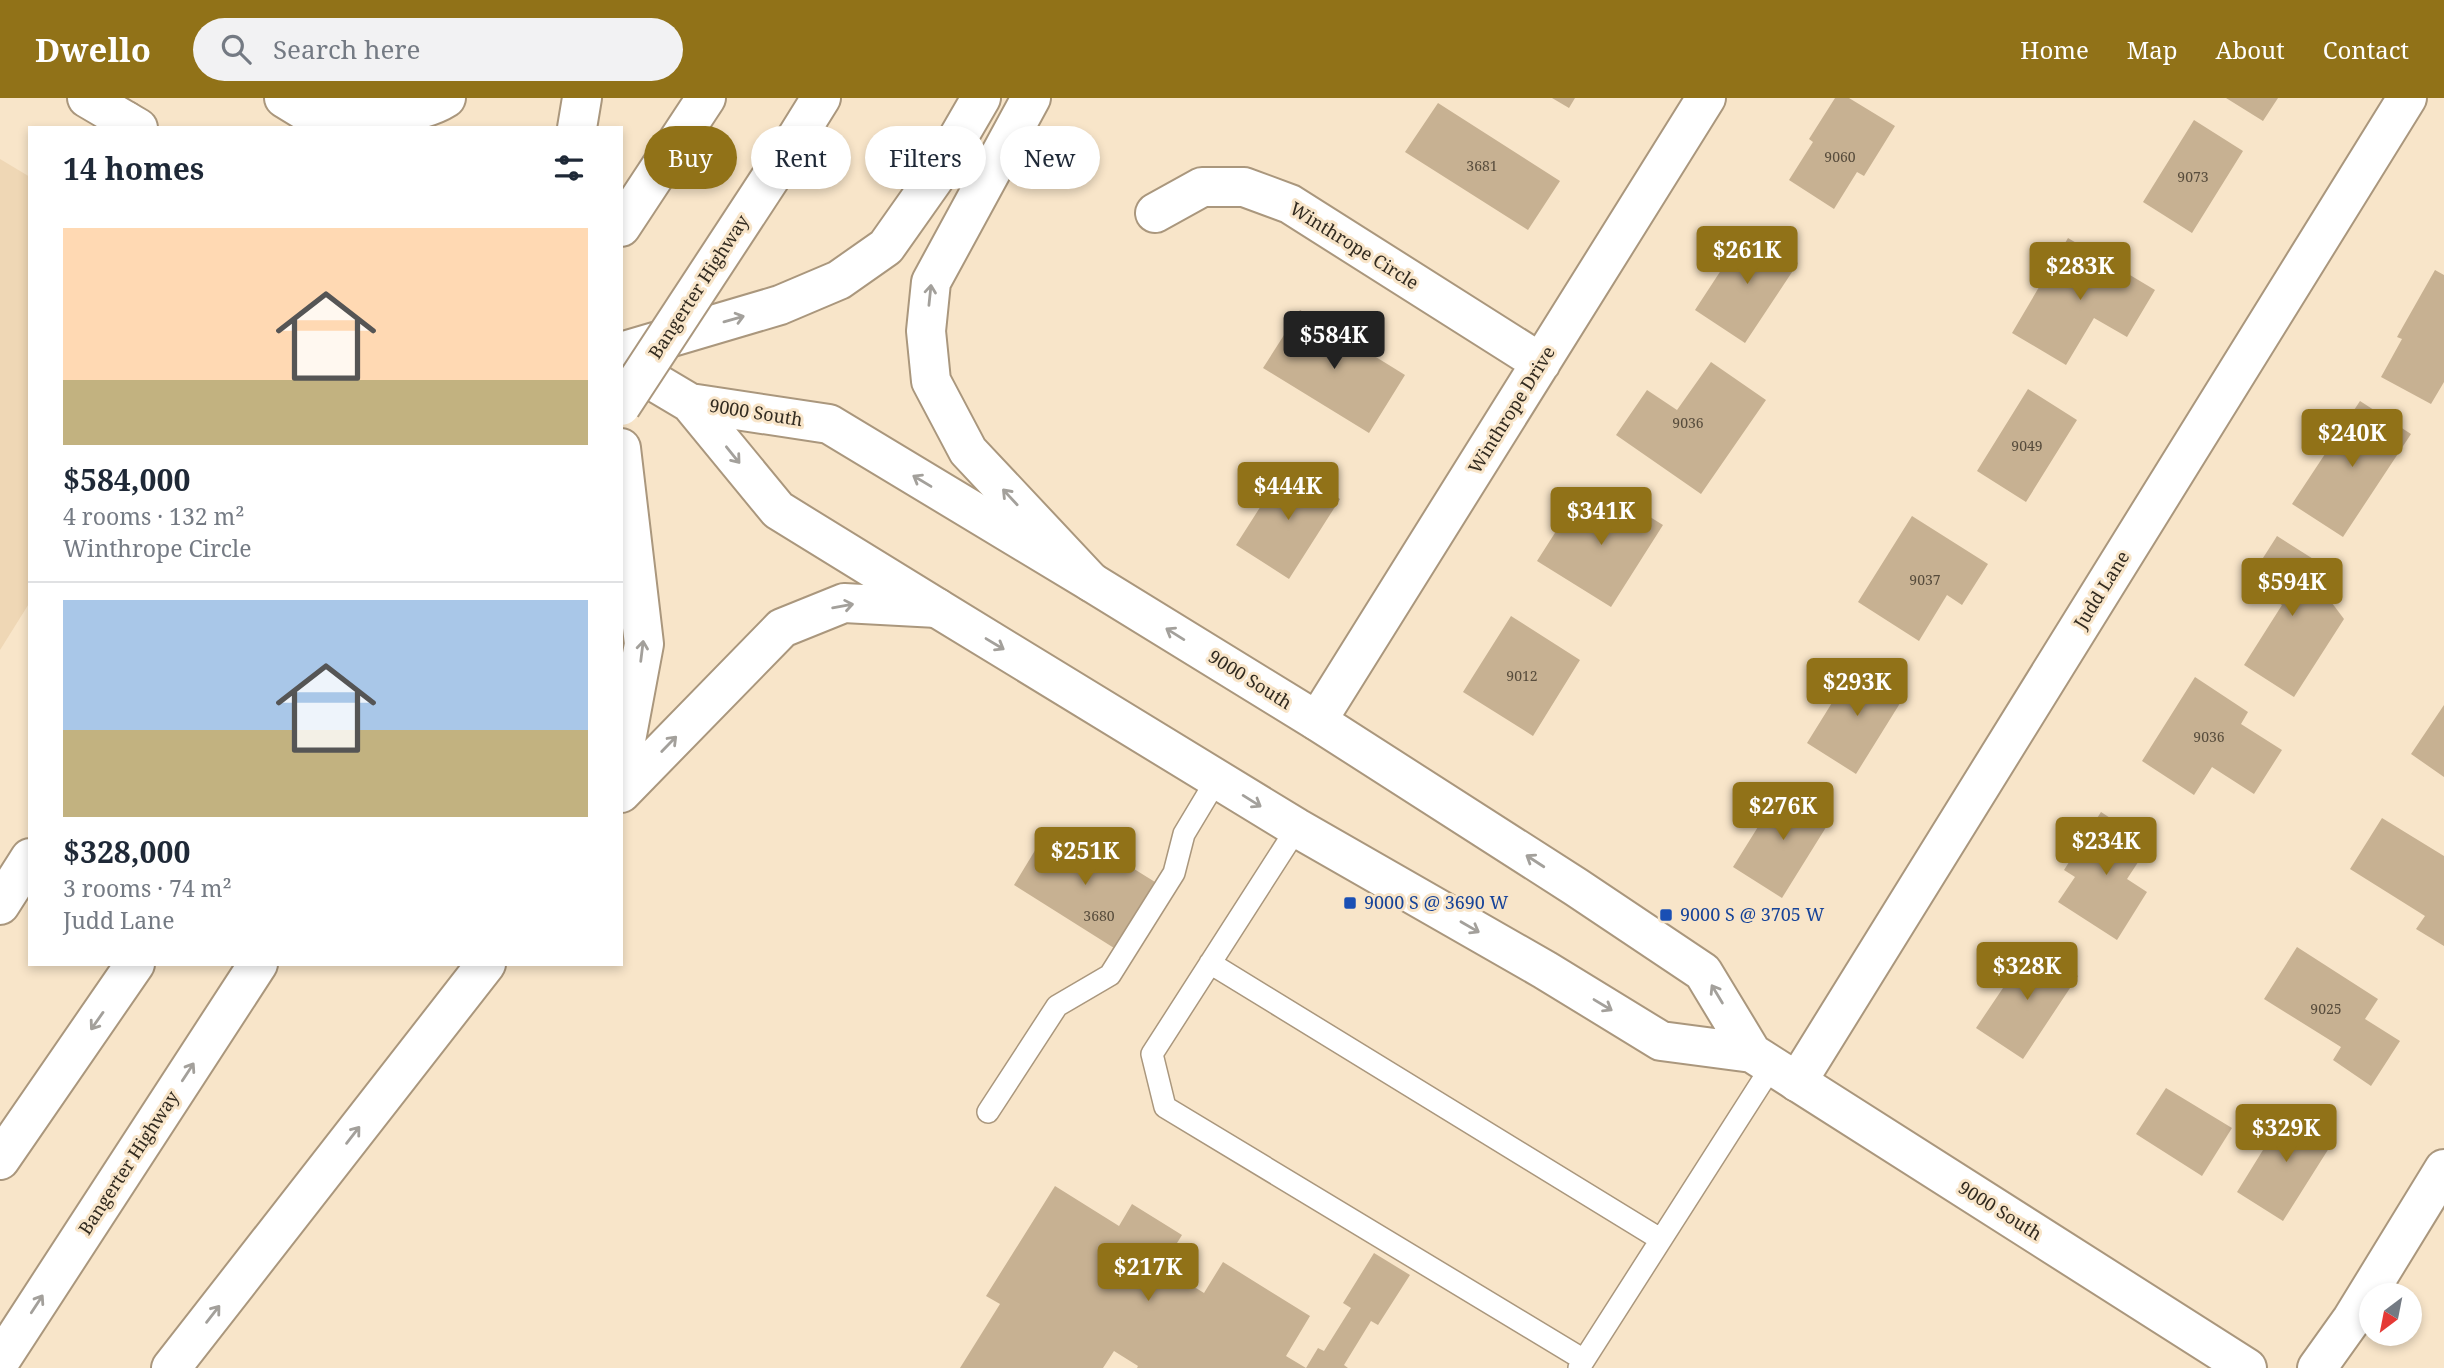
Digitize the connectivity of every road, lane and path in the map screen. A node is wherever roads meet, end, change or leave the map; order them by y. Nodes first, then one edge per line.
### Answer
1 (87, 98) edge
2 (446, 98) edge
3 (582, 98) edge
4 (705, 98) edge
5 (821, 98) edge
6 (981, 98) edge
7 (1031, 98) edge
8 (1706, 98) edge
9 (2407, 98) edge
10 (310, 114) edge
11 (132, 125) edge
12 (577, 126) edge
13 (1155, 213) dead end
14 (623, 224) edge
15 (623, 351) edge
16 (623, 363) edge
17 (1541, 363) junction
18 (623, 403) edge
19 (690, 403) junction
20 (623, 465) edge
21 (1091, 582) junction
22 (937, 608) junction
23 (1317, 721) junction
24 (623, 756) edge
25 (1217, 779) junction
26 (623, 791) edge
27 (1297, 828) junction
28 (28, 861) edge
29 (0, 905) edge
30 (1210, 963) junction
31 (134, 966) edge
32 (257, 966) edge
33 (484, 966) edge
34 (1774, 1067) junction
35 (988, 1112) dead end
36 (0, 1160) edge
37 (2444, 1169) edge
38 (1660, 1239) junction
39 (0, 1361) edge
40 (1581, 1364) edge
41 (171, 1368) edge
42 (2248, 1368) edge
43 (2317, 1368) edge

1 - 11 main road
2 - 10 main road
3 - 12 main road
4 - 14 main road
5 - 18 main road, Bangerter Highway, bridge
15 -> 6 main road
21 -> 7 main road
8 - 17 main road, Winthrope Drive
9 - 34 main road, Judd Lane
13 - 17 main road, Winthrope Circle
16 - 19 main road, 9000 South
17 - 23 main road, Winthrope Drive
21 -> 19 main road, 9000 South
19 -> 22 main road, 9000 South
24 -> 20 main road
23 -> 21 main road, 9000 South
22 -> 25 main road, 9000 South
26 -> 22 main road
34 -> 23 main road, 9000 South
25 -> 27 main road, 9000 South
25 - 35 lane
27 - 30 lane
27 -> 34 main road, 9000 South
28 - 29 main road
30 - 38 lane
30 - 40 lane
31 -> 36 main road
39 -> 32 main road, Bangerter Highway
41 -> 33 main road
34 - 38 lane
34 - 42 main road, 9000 South
37 - 43 main road
38 - 40 lane

